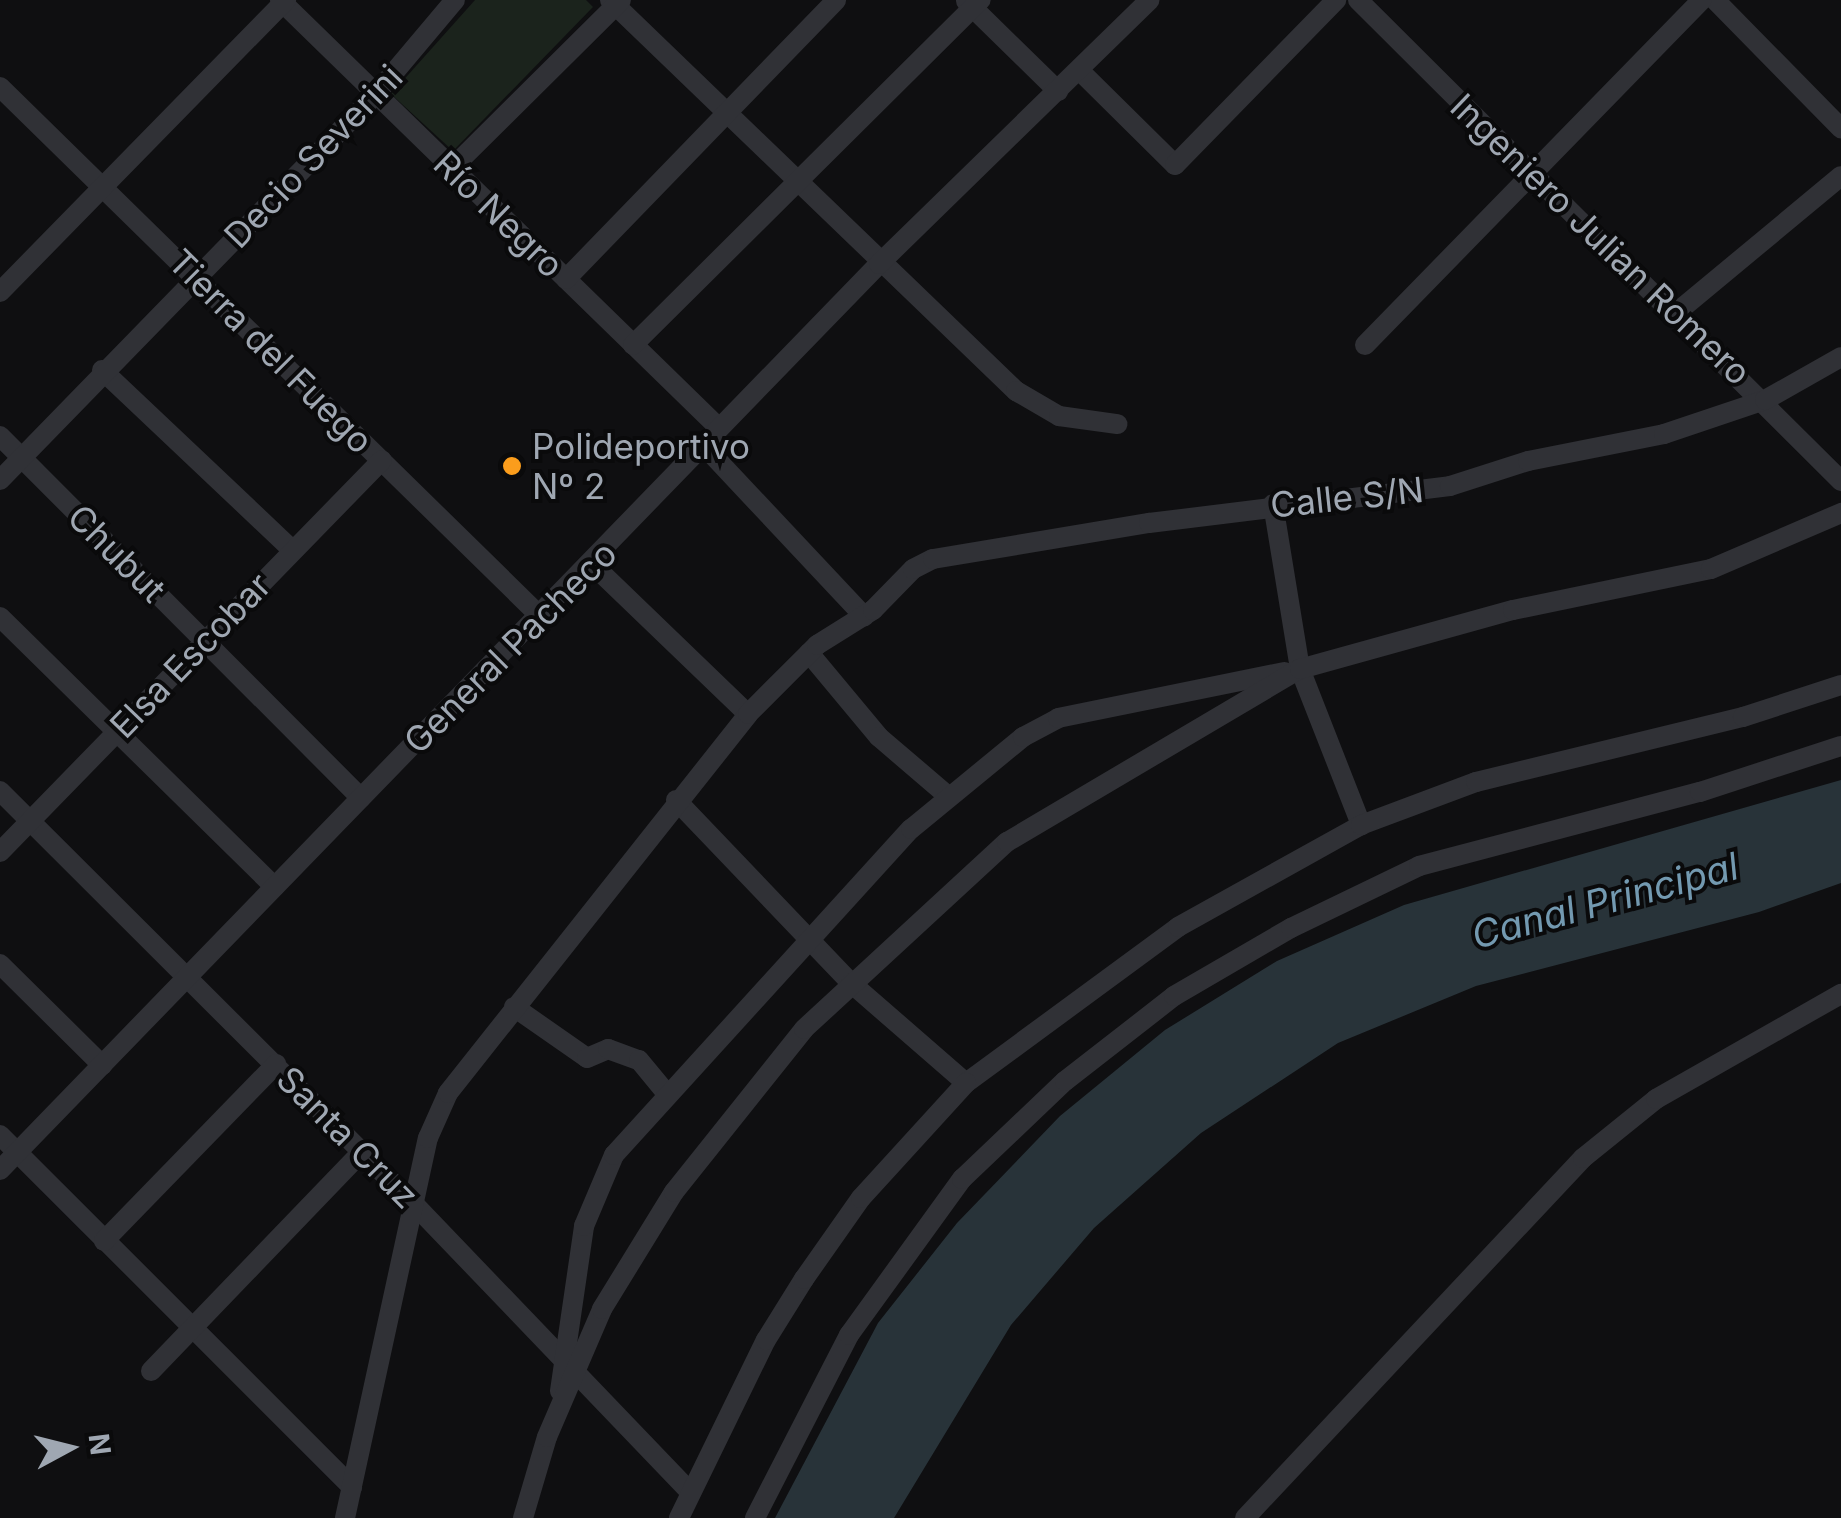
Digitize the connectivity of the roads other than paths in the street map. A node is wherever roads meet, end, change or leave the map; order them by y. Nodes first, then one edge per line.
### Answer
1 (455, 0) edge
2 (836, 0) edge
3 (1150, 0) edge
4 (1336, 0) edge
5 (1358, 0) edge
6 (1702, 0) edge
7 (1715, 0) edge
8 (283, 1) edge
9 (616, 2) edge
10 (973, 3) edge
11 (1079, 70) junction
12 (0, 87) edge
13 (1058, 91) junction
14 (376, 96) junction
15 (726, 114) junction
16 (1841, 128) edge
17 (452, 168) junction
18 (1534, 173) junction
19 (1841, 176) edge
20 (796, 183) junction
21 (103, 187) junction
22 (879, 264) junction
23 (196, 276) junction
24 (566, 279) junction
25 (0, 292) edge
26 (1676, 313) junction
27 (633, 345) junction
28 (1365, 345) dead end
29 (1841, 356) edge
30 (102, 370) junction
31 (1765, 400) junction
32 (1117, 424) dead end
33 (718, 428) junction
34 (0, 436) edge
35 (706, 448) junction
36 (22, 457) junction
37 (382, 460) junction
38 (0, 480) edge
39 (1841, 481) edge
40 (1274, 504) junction
41 (1841, 513) edge
42 (291, 549) junction
43 (593, 564) junction
44 (0, 616) edge
45 (540, 616) junction
46 (864, 616) junction
47 (206, 643) junction
48 (809, 653) junction
49 (1300, 669) junction
50 (1841, 685) edge
51 (748, 714) junction
52 (117, 732) junction
53 (1841, 746) edge
54 (0, 791) edge
55 (947, 795) junction
56 (361, 798) junction
57 (676, 800) junction
58 (30, 820) junction
59 (1361, 825) junction
60 (0, 852) edge
61 (275, 887) junction
62 (807, 940) junction
63 (0, 964) edge
64 (188, 976) junction
65 (850, 983) junction
66 (1841, 994) edge
67 (514, 1008) junction
68 (276, 1064) junction
69 (102, 1065) junction
70 (966, 1084) junction
71 (667, 1094) junction
72 (0, 1136) edge
73 (17, 1152) junction
74 (361, 1154) junction
75 (0, 1170) edge
76 (413, 1203) junction
77 (104, 1240) junction
78 (192, 1328) junction
79 (567, 1364) junction
80 (151, 1372) dead end
81 (352, 1487) junction
82 (688, 1490) junction
83 (345, 1518) edge
84 (523, 1518) edge
85 (679, 1518) edge
86 (755, 1518) edge
87 (1244, 1518) edge

1 - 14 street, Decio Severini
2 - 15 street
3 - 11 street, General Pacheco
4 - 11 street
5 - 18 street, Ingeniero Julian Romero
6 - 18 street
7 - 16 street
8 - 14 street, Río Negro
8 - 21 street
9 - 15 street
9 - 17 street
10 - 13 street
10 - 20 street
11 - 13 street, General Pacheco
12 - 21 street, Tierra del Fuego
13 - 22 street, General Pacheco
14 - 17 street, Río Negro
14 - 23 street, Decio Severini
15 - 20 street
15 - 24 street
17 - 24 street, Río Negro
18 - 26 street, Ingeniero Julian Romero
18 - 28 street
19 - 26 street
20 - 22 street
20 - 27 street
21 - 23 street, Tierra del Fuego
21 - 25 street
22 - 32 street
22 - 33 street, General Pacheco
23 - 30 street, Decio Severini
23 - 37 street, Tierra del Fuego
24 - 27 street, Río Negro
26 - 31 street, Ingeniero Julian Romero
27 - 33 street, Río Negro
29 - 31 street, Calle S/N
30 - 36 street, Decio Severini
30 - 42 street
31 - 39 street, Ingeniero Julian Romero
31 - 40 street, Calle S/N
33 - 35 street, General Pacheco
34 - 36 street, Chubut
35 - 43 street, General Pacheco
35 - 46 street
36 - 38 street, Decio Severini
36 - 47 street, Chubut
37 - 42 street, Elsa Escobar
37 - 45 street, Tierra del Fuego
40 - 46 street, Calle S/N
40 - 49 street
41 - 49 street
42 - 47 street, Elsa Escobar
43 - 45 street, General Pacheco
43 - 51 street
44 - 52 street
45 - 56 street, General Pacheco
46 - 48 street
47 - 52 street, Elsa Escobar
47 - 56 street, Chubut
48 - 51 street
48 - 55 street
49 - 55 street
49 - 59 street
49 - 65 street
50 - 59 street
51 - 57 street
52 - 58 street, Elsa Escobar
52 - 61 street
53 - 86 street
54 - 58 street, Santa Cruz
55 - 62 street
56 - 61 street, General Pacheco
57 - 62 street
57 - 67 street
58 - 60 street, Elsa Escobar
58 - 64 street, Santa Cruz
59 - 70 street
61 - 64 street, General Pacheco
62 - 65 street
62 - 71 street
63 - 69 street
64 - 68 street, Santa Cruz
64 - 69 street, General Pacheco
65 - 70 street
65 - 79 street
66 - 87 street
67 - 71 street
67 - 76 street
68 - 74 street, Santa Cruz
68 - 77 street
69 - 73 street, General Pacheco
70 - 82 street
71 - 79 street
72 - 73 street
73 - 75 street, General Pacheco
73 - 77 street
74 - 76 street, Santa Cruz
74 - 78 street
76 - 79 street, Santa Cruz
76 - 81 street
77 - 78 street
78 - 80 street
78 - 81 street
79 - 82 street, Santa Cruz
79 - 84 street
81 - 83 street
82 - 85 street

